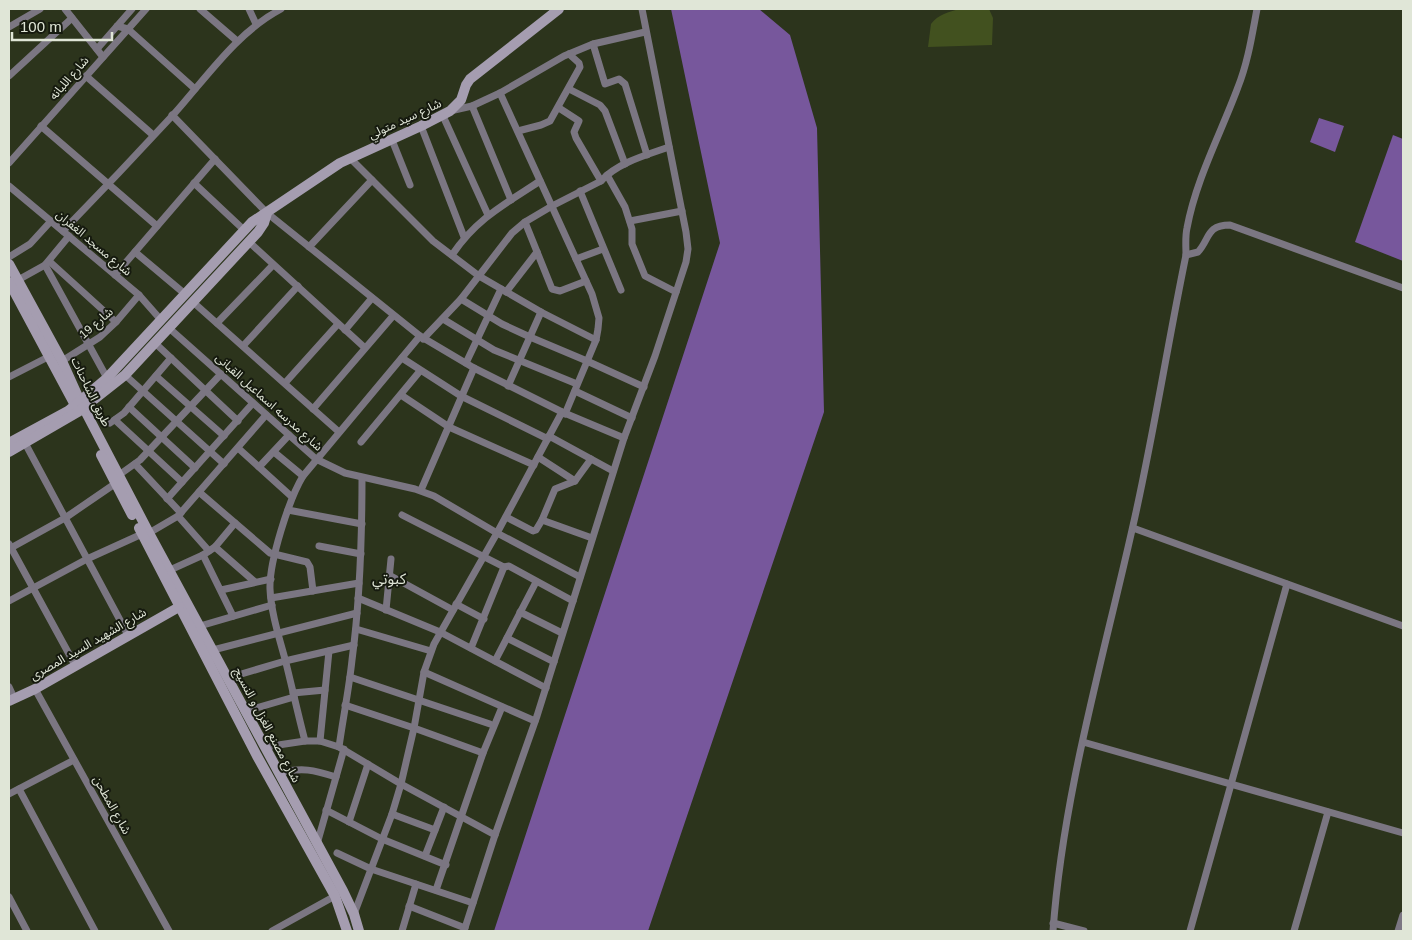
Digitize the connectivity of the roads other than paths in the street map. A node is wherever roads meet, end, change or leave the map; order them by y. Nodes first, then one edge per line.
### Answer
1 (40, 9) edge
2 (65, 9) edge
3 (132, 9) edge
4 (146, 9) edge
5 (200, 9) edge
6 (249, 9) edge
7 (281, 9) edge
8 (560, 9) edge
9 (642, 9) edge
10 (1257, 9) edge
11 (72, 18) junction
12 (256, 24) junction
13 (117, 26) junction
14 (9, 27) edge
15 (128, 29) junction
16 (645, 32) junction
17 (237, 41) junction
18 (593, 44) junction
19 (97, 49) junction
20 (569, 54) junction
21 (103, 57) junction
22 (10, 72) edge
23 (86, 76) junction
24 (195, 89) junction
25 (569, 89) junction
26 (500, 93) junction
27 (472, 106) junction
28 (559, 108) junction
29 (447, 114) junction
30 (172, 115) junction
31 (42, 126) junction
32 (421, 126) junction
33 (518, 131) junction
34 (153, 135) junction
35 (392, 140) junction
36 (669, 147) junction
37 (648, 155) junction
38 (350, 158) junction
39 (214, 159) junction
40 (9, 163) edge
41 (625, 164) junction
42 (607, 175) junction
43 (372, 180) junction
44 (540, 181) junction
45 (601, 181) junction
46 (109, 183) junction
47 (194, 183) junction
48 (410, 185) dead end
49 (9, 186) edge
50 (580, 192) junction
51 (511, 200) junction
52 (552, 206) junction
53 (682, 211) junction
54 (266, 213) junction
55 (488, 215) junction
56 (51, 221) junction
57 (630, 221) junction
58 (525, 222) junction
59 (157, 226) junction
60 (244, 230) junction
61 (66, 234) junction
62 (464, 238) junction
63 (249, 242) junction
64 (309, 247) junction
65 (603, 249) junction
66 (135, 252) junction
67 (537, 252) junction
68 (452, 255) junction
69 (1186, 255) junction
70 (9, 257) edge
71 (576, 259) junction
72 (47, 263) junction
73 (9, 264) edge
74 (273, 265) junction
75 (115, 275) junction
76 (479, 276) junction
77 (13, 281) edge
78 (586, 281) junction
79 (298, 286) junction
80 (1403, 288) edge
81 (503, 290) junction
82 (621, 290) dead end
83 (676, 292) junction
84 (185, 294) junction
85 (138, 295) junction
86 (372, 298) junction
87 (461, 299) junction
88 (193, 302) junction
89 (541, 312) junction
90 (488, 315) junction
91 (393, 316) junction
92 (443, 319) junction
93 (161, 320) junction
94 (116, 322) junction
95 (217, 323) junction
96 (338, 324) junction
97 (169, 328) junction
98 (344, 330) junction
99 (530, 337) junction
100 (422, 338) junction
101 (476, 340) junction
102 (596, 340) junction
103 (155, 343) junction
104 (90, 345) junction
105 (243, 346) junction
106 (364, 348) junction
107 (48, 358) junction
108 (171, 358) junction
109 (402, 358) junction
110 (62, 361) junction
111 (587, 361) junction
112 (519, 362) junction
113 (466, 363) junction
114 (474, 368) junction
115 (420, 371) junction
116 (221, 374) junction
117 (125, 375) junction
118 (156, 376) junction
119 (9, 377) edge
120 (107, 378) junction
121 (285, 383) junction
122 (508, 386) junction
123 (644, 387) junction
124 (576, 388) junction
125 (205, 390) junction
126 (143, 391) junction
127 (401, 395) junction
128 (461, 396) junction
129 (254, 403) junction
130 (190, 406) junction
131 (79, 407) junction
132 (129, 407) junction
133 (313, 409) junction
134 (564, 413) junction
135 (266, 415) junction
136 (632, 418) junction
137 (238, 420) junction
138 (176, 422) junction
139 (449, 427) junction
140 (339, 432) junction
141 (289, 435) junction
142 (224, 436) junction
143 (162, 437) junction
144 (548, 437) junction
145 (624, 438) junction
146 (361, 442) dead end
147 (9, 443) edge
148 (25, 443) junction
149 (238, 448) junction
150 (148, 451) junction
151 (210, 451) junction
152 (9, 452) edge
153 (274, 452) junction
154 (538, 457) junction
155 (591, 458) junction
156 (316, 459) junction
157 (134, 464) junction
158 (224, 464) junction
159 (534, 465) junction
160 (259, 467) junction
161 (195, 468) junction
162 (614, 471) junction
163 (303, 476) junction
164 (362, 478) junction
165 (118, 479) junction
166 (575, 481) junction
167 (182, 482) junction
168 (421, 490) junction
169 (199, 492) junction
170 (292, 497) junction
171 (167, 498) junction
172 (288, 510) junction
173 (179, 514) junction
174 (402, 514) dead end
175 (506, 517) junction
176 (65, 518) junction
177 (542, 520) junction
178 (235, 523) junction
179 (362, 524) junction
180 (1133, 528) junction
181 (146, 533) junction
182 (498, 533) junction
183 (592, 538) junction
184 (319, 546) dead end
185 (9, 547) edge
186 (209, 551) junction
187 (361, 554) junction
188 (276, 555) junction
189 (483, 556) junction
190 (88, 559) junction
191 (391, 559) dead end
192 (504, 567) junction
193 (170, 570) junction
194 (389, 575) junction
195 (580, 577) junction
196 (271, 578) junction
197 (255, 582) junction
198 (536, 582) junction
199 (359, 583) junction
200 (1287, 584) junction
201 (33, 588) junction
202 (221, 590) junction
203 (313, 591) junction
204 (358, 598) junction
205 (9, 601) edge
206 (572, 601) junction
207 (272, 602) junction
208 (179, 607) junction
209 (455, 607) junction
210 (386, 610) junction
211 (520, 612) junction
212 (357, 613) junction
213 (234, 616) junction
214 (484, 619) junction
215 (200, 626) junction
216 (1403, 626) edge
217 (356, 629) junction
218 (440, 632) junction
219 (278, 633) junction
220 (562, 633) junction
221 (128, 635) junction
222 (507, 638) junction
223 (354, 645) junction
224 (471, 648) junction
225 (213, 650) junction
226 (329, 651) junction
227 (431, 651) junction
228 (285, 661) junction
229 (494, 661) junction
230 (554, 662) junction
231 (75, 666) junction
232 (424, 672) junction
233 (350, 677) junction
234 (228, 678) junction
235 (9, 687) edge
236 (546, 688) junction
237 (34, 689) junction
238 (325, 690) junction
239 (294, 695) junction
240 (12, 699) edge
241 (419, 699) junction
242 (345, 705) junction
243 (502, 707) junction
244 (246, 711) junction
245 (535, 721) junction
246 (490, 724) dead end
247 (414, 728) junction
248 (305, 741) junction
249 (320, 741) junction
250 (1083, 742) junction
251 (265, 747) junction
252 (342, 748) junction
253 (483, 753) junction
254 (74, 760) junction
255 (368, 764) junction
256 (279, 773) junction
257 (336, 777) junction
258 (401, 784) junction
259 (1231, 785) junction
260 (19, 789) junction
261 (9, 794) edge
262 (444, 807) junction
263 (326, 810) junction
264 (1328, 812) junction
265 (392, 814) junction
266 (462, 817) junction
267 (349, 822) junction
268 (435, 830) junction
269 (1403, 833) edge
270 (495, 835) junction
271 (382, 839) junction
272 (317, 845) junction
273 (337, 853) dead end
274 (425, 856) junction
275 (446, 865) junction
276 (370, 869) junction
277 (416, 884) junction
278 (436, 890) junction
279 (334, 896) junction
280 (9, 897) edge
281 (473, 903) junction
282 (409, 906) junction
283 (354, 914) junction
284 (1403, 915) edge
285 (1053, 922) junction
286 (464, 930) edge
287 (27, 931) edge
288 (95, 931) edge
289 (170, 931) edge
290 (272, 931) edge
291 (347, 931) edge
292 (360, 931) edge
293 (402, 931) edge
294 (1052, 931) edge
295 (1084, 931) edge
296 (1190, 931) edge
297 (1294, 931) edge
298 (1398, 931) edge

1 - 14 street
2 - 11 street
3 - 13 street
4 - 15 street, شارع اللبانه
5 - 17 street
6 - 12 street
7 - 12 street
8 - 29 main road, شارع سيد متولي
9 - 16 street
10 - 69 street
11 - 19 street
11 - 22 street
12 - 17 street
13 - 15 street
13 - 19 street
15 - 21 street, شارع اللبانه
15 - 24 street
16 - 18 street
16 - 36 street
17 - 24 street
18 - 20 street
18 - 37 street
19 - 21 street
20 - 25 street
20 - 26 street
21 - 23 street, شارع اللبانه
23 - 31 street, شارع اللبانه
23 - 34 street
24 - 30 street
25 - 28 street
25 - 41 street
26 - 27 street
26 - 33 street
27 - 29 street
27 - 51 street
28 - 33 street
28 - 45 street
29 - 32 main road, شارع سيد متولي
29 - 55 street
30 - 34 street
30 - 39 street
31 - 40 street, شارع اللبانه
31 - 46 street
32 - 35 main road, شارع سيد متولي
32 - 62 street
33 - 44 street
34 - 46 street
35 - 38 main road, شارع سيد متولي
35 - 48 street
36 - 37 street
36 - 53 street
37 - 41 street
38 - 43 street
38 - 54 main road, شارع سيد متولي
39 - 47 street
39 - 54 street
41 - 42 street
42 - 45 street
42 - 57 street
43 - 64 street
43 - 68 street
44 - 51 street
44 - 52 street
45 - 50 street
46 - 59 street
46 - 61 street
47 - 59 street
47 - 60 street
49 - 56 street, شارع مسجد الغفران
50 - 52 street
50 - 65 street
51 - 55 street
52 - 58 street
52 - 71 street
53 - 57 street
53 - 83 street
54 - 60 main road, شارع سيد متولي
54 - 63 main road, شارع سيد متولي
54 - 64 street
55 - 62 street
56 - 61 street, شارع مسجد الغفران
56 - 70 street
57 - 83 street
58 - 67 street
58 - 76 street
59 - 66 street
60 - 84 main road, شارع سيد متولي
61 - 72 street
61 - 75 street, شارع مسجد الغفران
62 - 68 street
63 - 74 street
63 - 88 main road, شارع سيد متولي
64 - 86 street
65 - 71 street
65 - 82 street
66 - 75 street
66 - 84 street
67 - 78 street
67 - 81 street
68 - 76 street
69 - 80 street
69 - 180 street
71 - 78 street
72 - 77 street
72 - 94 street
72 - 104 street
73 - 77 main road, طريق الشاحنات
74 - 79 street
74 - 95 street
75 - 85 street, شارع مسجد الغفران
76 - 81 street
76 - 87 street
77 - 107 main road, طريق الشاحنات
77 - 110 main road, طريق الشاحنات
78 - 102 street
79 - 96 street
79 - 105 street
81 - 89 street
81 - 90 street
83 - 123 street
84 - 93 main road, شارع سيد متولي
85 - 93 street, شارع مسجد الغفران
85 - 94 street, شارع 19
86 - 91 street
86 - 98 street
87 - 90 street
87 - 92 street
88 - 95 street
88 - 97 main road, شارع سيد متولي
89 - 99 street
89 - 102 street
90 - 99 street
90 - 101 street
91 - 100 street
91 - 106 street
92 - 100 street
92 - 101 street
93 - 120 main road, شارع سيد متولي
94 - 104 street, شارع 19
95 - 105 street
96 - 98 street
96 - 121 street
97 - 103 main road, شارع سيد متولي
97 - 116 street, شارع مدرسه اسماعيل القبانى
98 - 106 street
99 - 111 street
99 - 112 street
100 - 109 street
100 - 113 street
101 - 112 street
101 - 113 street
102 - 111 street
103 - 108 street
103 - 117 main road, شارع سيد متولي
104 - 110 street, شارع 19
104 - 120 street
105 - 121 street
106 - 133 street
107 - 119 street
107 - 131 main road, طريق الشاحنات
108 - 118 street
108 - 125 street
109 - 115 street
109 - 140 street
110 - 131 main road, طريق الشاحنات
111 - 123 street
111 - 124 street
112 - 122 street
112 - 124 street
113 - 114 street
114 - 122 street
114 - 128 street
115 - 127 street
115 - 128 street
116 - 125 street
116 - 129 street, شارع مدرسه اسماعيل القبانى
117 - 126 street
117 - 131 main road, شارع سيد متولي
118 - 126 street
118 - 130 street
120 - 131 main road, شارع سيد متولي
121 - 133 street
122 - 134 street
123 - 136 street
124 - 134 street
124 - 136 street
125 - 130 street
125 - 137 street
126 - 132 street
126 - 138 street
127 - 139 street
127 - 146 street
128 - 139 street
128 - 144 street
129 - 135 street, شارع مدرسه اسماعيل القبانى
129 - 137 street
130 - 138 street
130 - 142 street
131 - 147 main road, شارع سيد متولي
131 - 148 main road, شارع سيد متولي
131 - 165 main road, طريق الشاحنات
132 - 143 street
132 - 150 street
133 - 140 street
134 - 144 street
134 - 145 street
135 - 141 street, شارع مدرسه اسماعيل القبانى
135 - 149 street
136 - 145 street
137 - 142 street
138 - 143 street
138 - 151 street
139 - 159 street
139 - 168 street
140 - 156 street
141 - 153 street
141 - 156 street, شارع مدرسه اسماعيل القبانى
142 - 151 street
143 - 150 street
143 - 161 street
144 - 154 street
144 - 155 street
145 - 162 street
148 - 152 main road, شارع سيد متولي
148 - 176 street
149 - 158 street
149 - 160 street
150 - 157 street
150 - 167 street
151 - 158 street
151 - 161 street
153 - 160 street
153 - 163 street
154 - 159 street
154 - 166 street
155 - 162 street
155 - 166 street
156 - 163 street
156 - 164 street, شارع مدرسه اسماعيل القبانى
157 - 165 street
157 - 171 street
158 - 169 street
159 - 175 street
160 - 170 street
161 - 167 street
162 - 183 street
163 - 170 street
164 - 168 street, شارع مدرسه اسماعيل القبانى
164 - 179 street
165 - 176 street
165 - 181 main road, طريق الشاحنات
166 - 177 street
167 - 171 street
168 - 182 street, شارع مدرسه اسماعيل القبانى
169 - 173 street
169 - 178 street
170 - 172 street
171 - 173 street
172 - 179 street
172 - 188 street
173 - 181 street
173 - 186 street
174 - 189 street
175 - 177 street
175 - 182 street
176 - 185 street
176 - 190 street
177 - 183 street
178 - 186 street
178 - 188 street
179 - 187 street
180 - 200 street
180 - 250 street
181 - 190 street
181 - 193 main road, شارع مصنع الغزل و النسيج
181 - 208 main road, شارع مصنع الغزل و النسيج
182 - 189 street
182 - 195 street, شارع مدرسه اسماعيل القبانى
183 - 195 street
184 - 187 street
185 - 201 street
186 - 193 street
186 - 197 street
186 - 202 street
187 - 199 street
188 - 196 street
188 - 203 street
189 - 192 street
189 - 209 street
190 - 201 street
190 - 221 street
191 - 194 street
192 - 198 street
192 - 214 street
193 - 215 main road, شارع مصنع الغزل و النسيج
194 - 209 street
194 - 210 street
195 - 206 street
196 - 197 street
196 - 207 street
197 - 202 street
198 - 206 street
198 - 211 street
199 - 203 street
199 - 204 street
200 - 216 street
200 - 259 street
201 - 205 street
201 - 231 street
202 - 213 street
203 - 207 street
204 - 210 street
204 - 212 street
206 - 220 street
207 - 213 street
207 - 219 street
208 - 221 main road, شارع الشهيد السيد المصرى
208 - 279 main road, شارع مصنع الغزل و النسيج
209 - 214 street
209 - 218 street
210 - 218 street
211 - 220 street
211 - 222 street
212 - 217 street
212 - 219 street
213 - 215 street
214 - 224 street
215 - 225 main road, شارع مصنع الغزل و النسيج
217 - 223 street
217 - 227 street
218 - 224 street
218 - 227 street
219 - 225 street
219 - 228 street
220 - 230 street
221 - 231 main road, شارع الشهيد السيد المصرى
222 - 229 street
222 - 230 street
223 - 226 street
223 - 233 street
224 - 229 street
225 - 234 main road, شارع مصنع الغزل و النسيج
226 - 228 street
226 - 238 street
227 - 232 street
228 - 234 street
228 - 239 street
229 - 236 street
230 - 236 street
231 - 237 main road, شارع الشهيد السيد المصرى
232 - 241 street
232 - 243 street
233 - 241 street
233 - 242 street
234 - 244 main road, شارع مصنع الغزل و النسيج
235 - 240 street
236 - 245 street
237 - 240 main road, شارع الشهيد السيد المصرى
237 - 254 street, شارع المطحن
238 - 239 street
238 - 249 street
239 - 244 street
239 - 248 street
241 - 246 street
241 - 247 street
242 - 247 street
242 - 252 street
243 - 245 street
243 - 253 street
244 - 251 main road, شارع مصنع الغزل و النسيج
245 - 270 street
247 - 253 street
247 - 258 street
248 - 249 street
248 - 251 street
249 - 252 street
250 - 259 street
250 - 285 street
251 - 256 main road, شارع مصنع الغزل و النسيج
252 - 255 street
252 - 257 street
253 - 266 street
254 - 260 street
254 - 289 street, شارع المطحن
255 - 258 street
255 - 267 street
256 - 257 street
256 - 272 main road, شارع مصنع الغزل و النسيج
257 - 263 street
258 - 262 street
258 - 265 street
259 - 264 street
259 - 296 street
260 - 261 street
260 - 288 street
262 - 266 street
262 - 268 street
263 - 267 street
263 - 272 street
264 - 269 street
264 - 297 street
265 - 268 street
265 - 271 street
266 - 270 street
266 - 275 street
267 - 271 street
268 - 274 street
270 - 281 street
271 - 274 street
271 - 276 street
272 - 283 main road, شارع مصنع الغزل و النسيج
273 - 276 street
274 - 275 street
275 - 278 street
276 - 277 street
276 - 283 street
277 - 278 street
277 - 282 street
278 - 281 street
279 - 290 street
279 - 291 main road, شارع مصنع الغزل و النسيج
280 - 287 street
281 - 286 street
282 - 286 street
282 - 293 street
283 - 292 main road, شارع مصنع الغزل و النسيج
284 - 298 street
285 - 294 street
285 - 295 street

